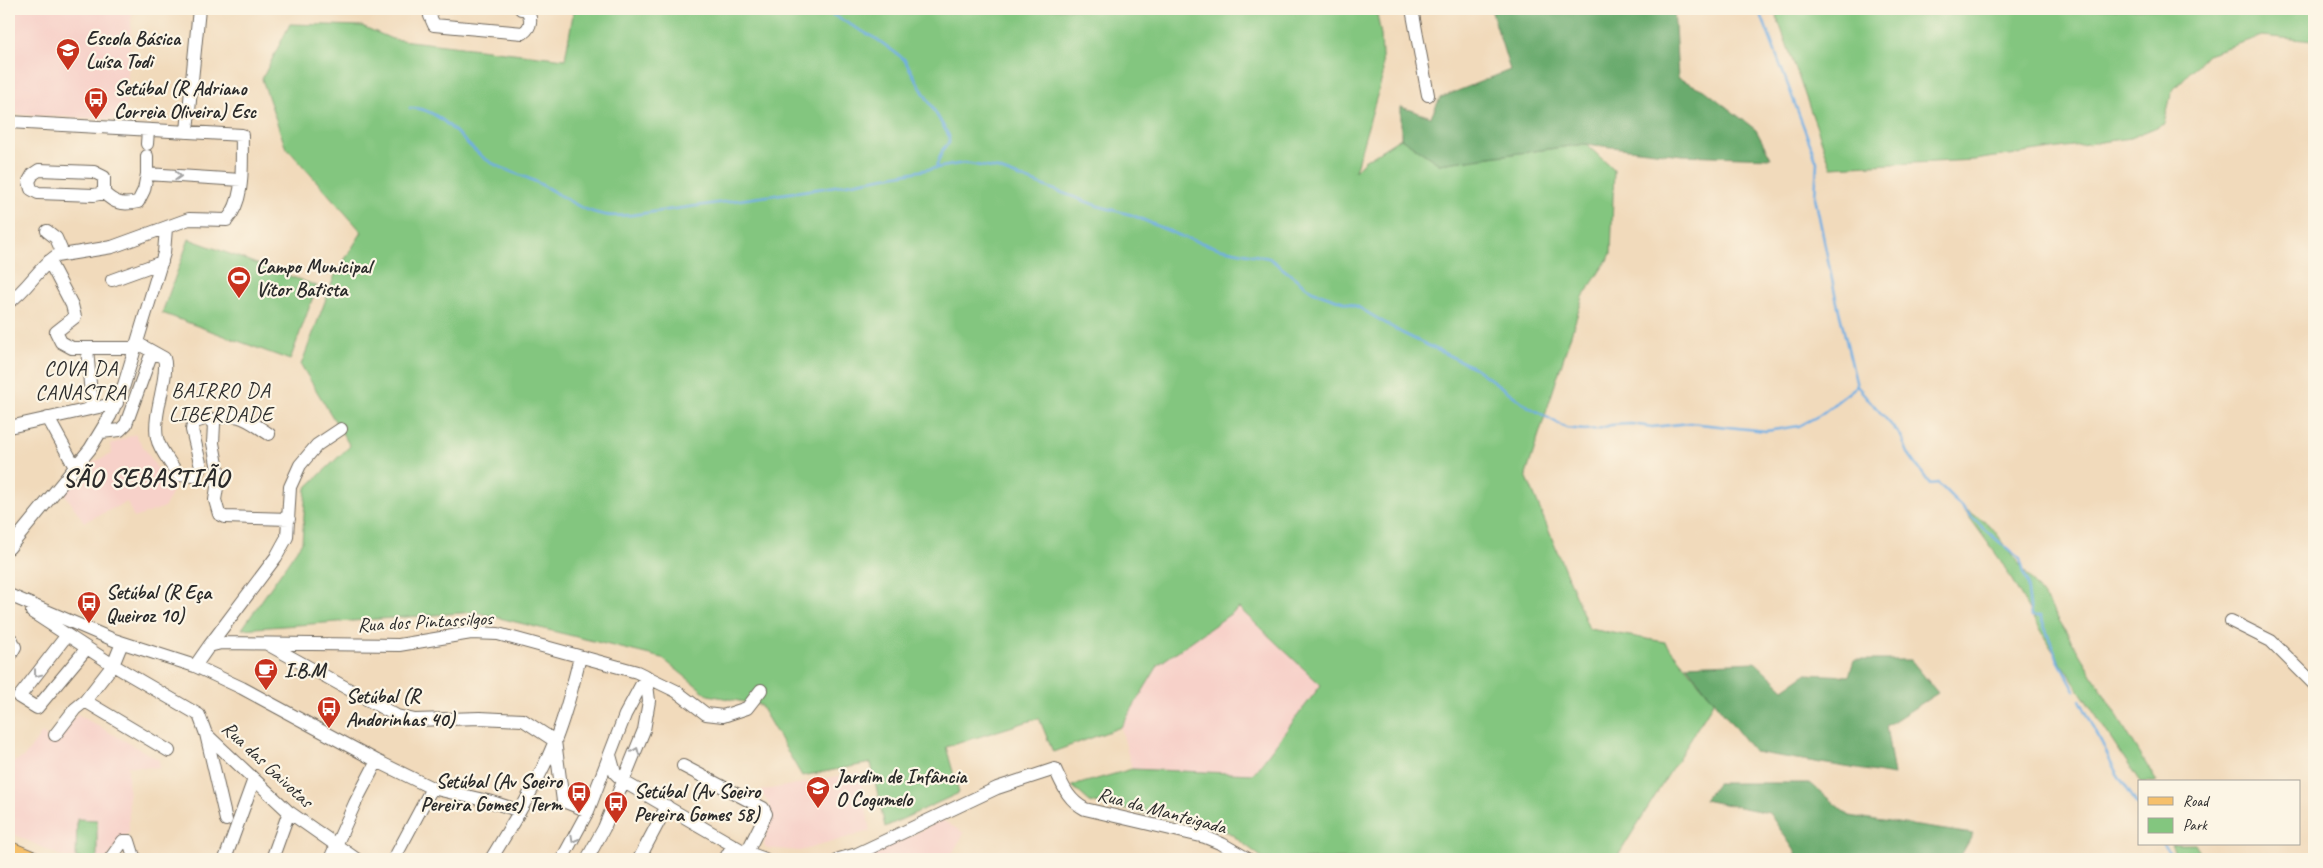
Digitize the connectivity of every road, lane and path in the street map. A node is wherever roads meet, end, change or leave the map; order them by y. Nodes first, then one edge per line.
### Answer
1 (200, 9) edge
2 (430, 9) edge
3 (521, 9) edge
4 (1412, 9) edge
5 (1428, 95) dead end
6 (9, 122) edge
7 (148, 130) junction
8 (187, 131) junction
9 (147, 174) junction
10 (241, 180) junction
11 (104, 193) junction
12 (166, 228) junction
13 (47, 231) dead end
14 (63, 254) junction
15 (49, 261) junction
16 (162, 262) junction
17 (112, 280) dead end
18 (9, 302) edge
19 (136, 346) junction
20 (87, 348) junction
21 (152, 352) junction
22 (117, 402) junction
23 (92, 408) junction
24 (48, 418) junction
25 (211, 421) junction
26 (9, 428) edge
27 (341, 429) dead end
28 (101, 432) junction
29 (270, 434) dead end
30 (75, 466) junction
31 (289, 519) junction
32 (9, 548) edge
33 (9, 597) edge
34 (2231, 621) dead end
35 (67, 635) junction
36 (9, 641) edge
37 (122, 643) junction
38 (265, 643) junction
39 (310, 644) junction
40 (209, 646) junction
41 (87, 648) junction
42 (580, 657) junction
43 (9, 658) edge
44 (113, 665) junction
45 (305, 665) junction
46 (195, 666) junction
47 (646, 676) junction
48 (2314, 684) edge
49 (761, 690) dead end
50 (85, 701) junction
51 (622, 722) junction
52 (644, 730) junction
53 (206, 734) junction
54 (55, 735) dead end
55 (555, 741) junction
56 (169, 752) dead end
57 (610, 753) junction
58 (377, 761) junction
59 (683, 766) dead end
60 (254, 779) junction
61 (624, 782) junction
62 (432, 788) junction
63 (667, 806) junction
64 (520, 811) junction
65 (588, 811) junction
66 (289, 812) junction
67 (226, 820) dead end
68 (733, 845) junction
69 (335, 847) junction
70 (9, 849) edge
71 (747, 852) junction
72 (33, 859) edge
73 (110, 859) edge
74 (137, 859) edge
75 (225, 859) edge
76 (272, 859) edge
77 (330, 859) edge
78 (356, 859) edge
79 (394, 859) edge
80 (491, 859) edge
81 (562, 859) edge
82 (587, 859) edge
83 (639, 859) edge
84 (725, 859) edge
85 (765, 859) edge
86 (839, 859) edge
87 (1248, 859) edge

1 - 8 street
2 - 3 street
4 - 5 street
6 - 7 street
7 - 8 street
7 - 9 street
8 - 10 street
9 -> 10 street
9 - 11 street
10 - 12 street
11 - 11 street
12 - 14 street
12 - 16 street
13 - 14 street
14 - 15 street
15 - 18 street
15 - 20 street
16 - 17 street
16 - 19 street
19 - 20 street
19 - 21 street
19 - 22 street
20 - 23 street
21 - 25 street
21 - 28 street
22 - 23 street
22 - 28 street
23 - 24 street
24 - 26 street
24 - 30 street
25 - 29 street
25 - 31 street
27 - 31 street
28 - 30 street
30 - 32 street
31 - 40 street
33 - 35 street, Rua das Gaivotas
33 - 37 street
34 - 48 street
35 - 41 street, Rua das Gaivotas
35 -> 41 street
36 - 43 street
37 - 44 street
37 - 46 street
38 - 39 street, Rua dos Pintassilgos
38 - 40 street, Rua dos Pintassilgos
38 - 45 street
39 - 42 street, Rua dos Pintassilgos
39 - 45 street
40 - 46 street
41 - 44 street, Rua das Gaivotas
42 - 47 street, Rua dos Pintassilgos
42 - 55 street
44 - 50 street
44 - 53 street, Rua das Gaivotas
45 - 55 street
46 - 58 street
47 - 49 street, Rua dos Pintassilgos
47 - 51 street
47 - 52 street
50 - 54 street
50 - 56 street
51 - 52 street
51 - 57 street
61 -> 52 street
53 - 60 street, Rua das Gaivotas
53 - 67 street
55 - 64 street
55 - 65 street
57 - 61 street
57 - 65 street
58 - 62 street
58 - 69 street
59 - 71 street
60 - 66 street, Rua das Gaivotas
60 - 75 street
61 - 63 street
61 - 82 street
62 - 64 street
62 - 79 street
63 - 68 street
63 - 83 street
64 - 80 street
65 -> 81 street
66 - 69 street, Rua das Gaivotas
66 - 76 street
68 - 71 street
68 - 84 street
69 - 77 street
69 - 78 street, Rua das Gaivotas
70 - 72 main road
71 - 85 street
73 - 74 street
86 - 87 street, Rua da Manteigada

